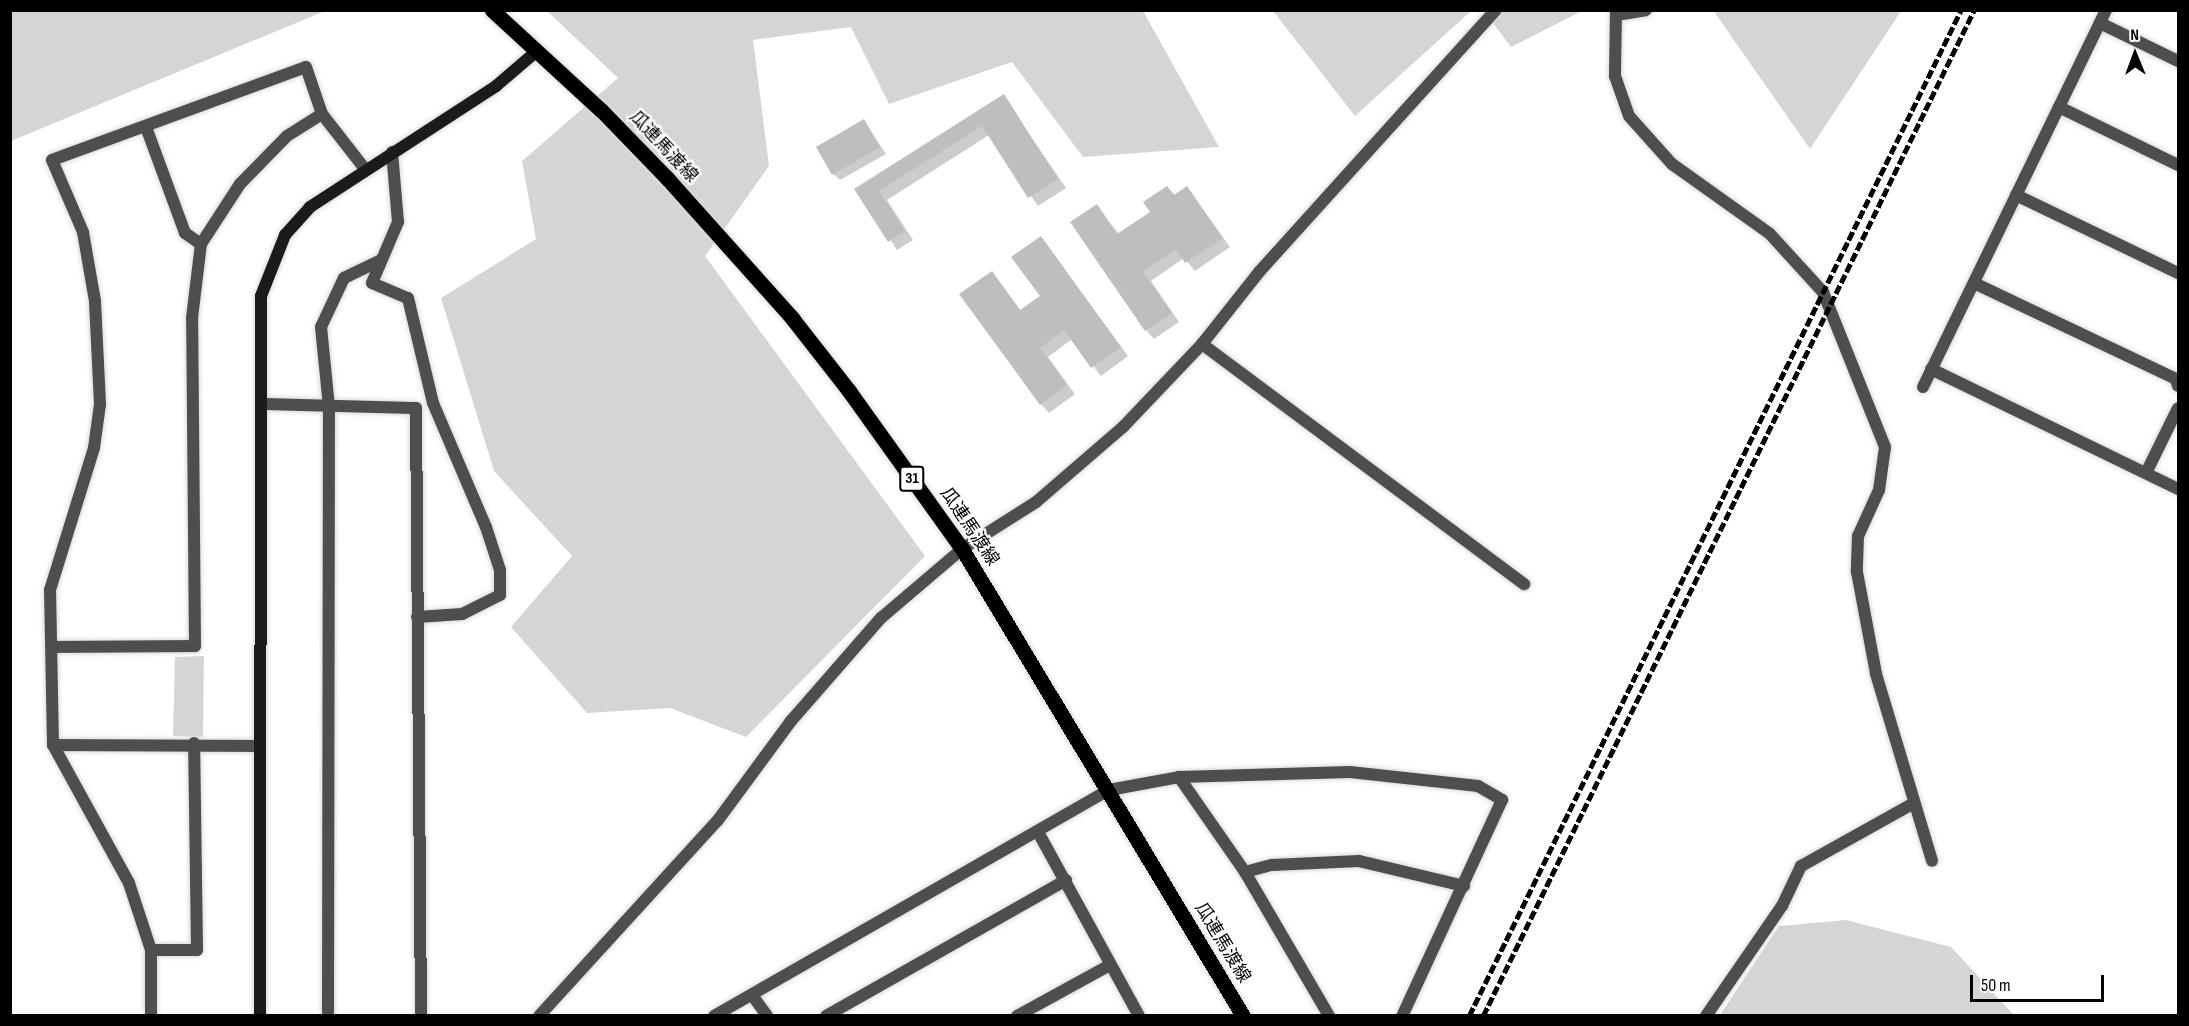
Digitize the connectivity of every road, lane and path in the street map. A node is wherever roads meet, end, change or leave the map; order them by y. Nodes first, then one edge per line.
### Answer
1 (492, 10) edge
2 (1496, 10) edge
3 (1646, 10) edge
4 (2106, 10) edge
5 (1616, 13) edge
6 (2100, 23) junction
7 (537, 51) junction
8 (2178, 62) edge
9 (2059, 107) junction
10 (322, 114) junction
11 (146, 128) junction
12 (392, 152) junction
13 (2178, 165) edge
14 (364, 169) junction
15 (2016, 195) junction
16 (201, 244) junction
17 (381, 260) junction
18 (2178, 273) edge
19 (1974, 282) junction
20 (1202, 344) junction
21 (1932, 369) junction
22 (2178, 386) edge
23 (1923, 387) dead end
24 (261, 404) junction
25 (329, 407) junction
26 (2178, 408) edge
27 (2146, 473) junction
28 (2178, 489) edge
29 (962, 549) junction
30 (1524, 584) dead end
31 (417, 617) junction
32 (53, 647) junction
33 (194, 743) junction
34 (53, 745) junction
35 (259, 746) junction
36 (1179, 777) junction
37 (1108, 790) junction
38 (1914, 803) junction
39 (1038, 832) junction
40 (1932, 861) dead end
41 (1245, 872) junction
42 (1065, 880) junction
43 (1464, 886) junction
44 (151, 950) junction
45 (1110, 965) junction
46 (752, 995) junction
47 (151, 1016) edge
48 (260, 1016) edge
49 (328, 1016) edge
50 (421, 1016) edge
51 (539, 1016) edge
52 (714, 1016) edge
53 (767, 1016) edge
54 (826, 1016) edge
55 (1017, 1016) edge
56 (1139, 1016) edge
57 (1243, 1016) edge
58 (1329, 1016) edge
59 (1402, 1016) edge
60 (1706, 1016) edge

1 - 7 main road, 瓜連馬渡線 / 31
2 - 20 street
3 - 5 street
4 - 6 street
5 - 38 street
6 - 8 street
6 - 9 street
7 - 12 street
7 - 29 main road, 瓜連馬渡線 / 31
9 - 13 street
9 - 15 street
10 - 11 street
10 - 14 street
10 - 16 street
11 - 16 street
11 - 32 street
12 - 14 street
12 - 17 street
14 - 24 street
15 - 18 street
15 - 19 street
16 - 32 street
17 - 25 street
17 - 31 street
19 - 21 street
19 - 22 street
20 - 29 street
20 - 30 street
21 - 23 street
21 - 27 street
24 - 25 street
24 - 35 street
25 - 31 street
25 - 49 street
26 - 27 street
27 - 28 street
29 - 37 main road, 瓜連馬渡線 / 31
29 - 51 street
31 - 50 street
32 - 34 street
33 - 34 street
33 - 35 street
33 - 44 street
34 - 44 street
35 - 48 street
36 - 37 street
36 - 41 street
36 - 43 street
37 - 39 street
37 - 57 main road, 瓜連馬渡線 / 31
38 - 40 street
38 - 60 street
39 - 42 street
39 - 46 street
41 - 43 street
41 - 58 street
42 - 45 street
42 - 54 street
43 - 59 street
44 - 47 street
45 - 55 street
45 - 56 street
46 - 52 street
46 - 53 street

